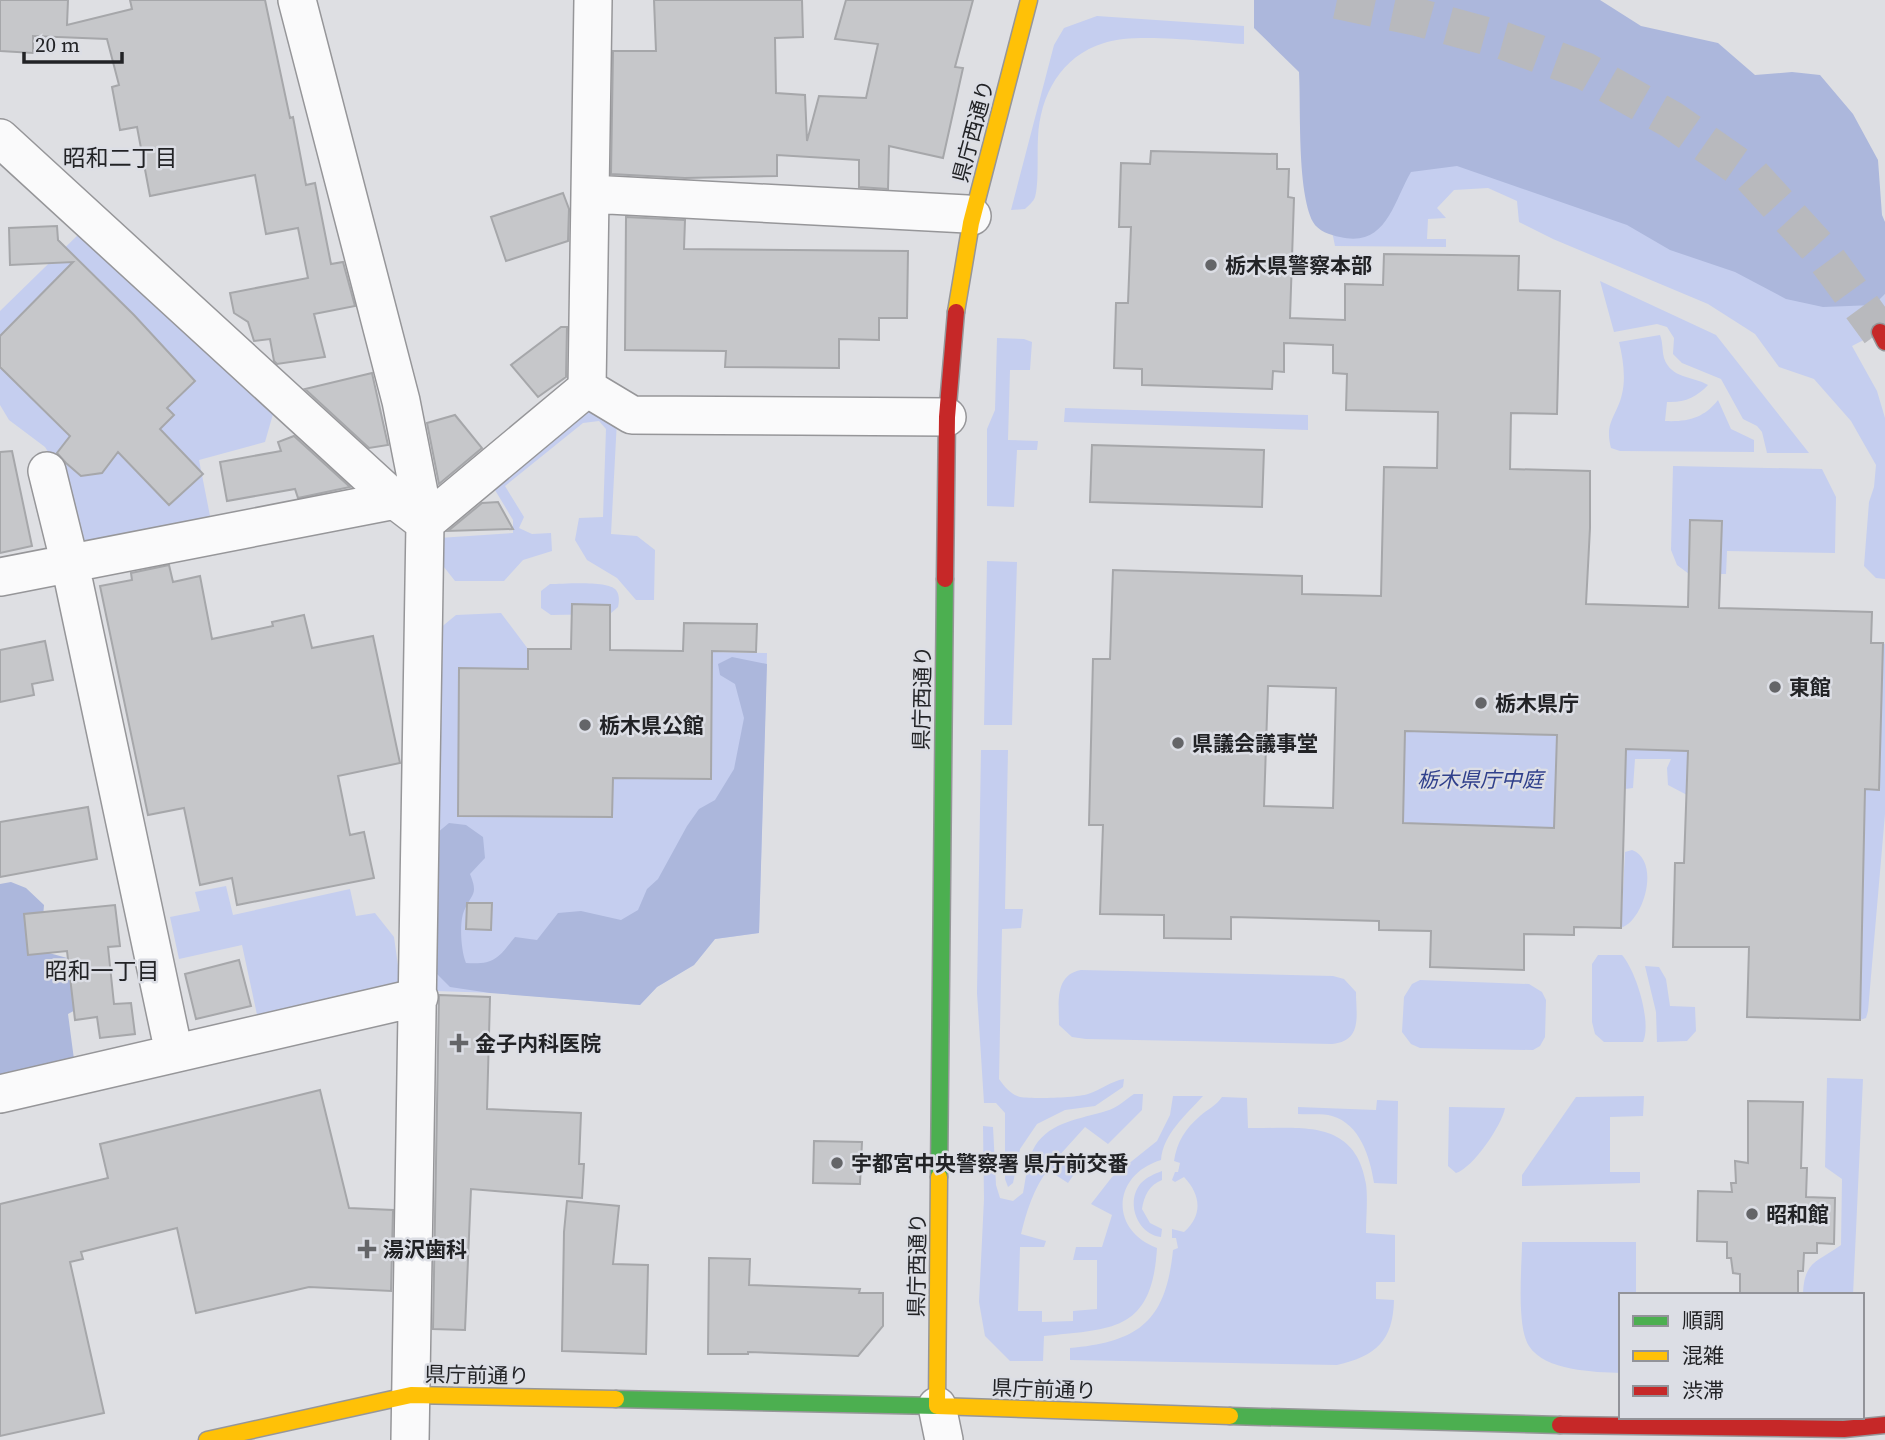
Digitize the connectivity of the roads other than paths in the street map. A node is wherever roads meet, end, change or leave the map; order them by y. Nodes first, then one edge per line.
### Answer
1 (298, 0) edge
2 (593, 0) edge
3 (1029, 0) edge
4 (0, 138) edge
5 (590, 194) junction
6 (972, 216) junction
7 (587, 388) junction
8 (947, 417) junction
9 (47, 471) dead end
10 (395, 500) junction
11 (425, 523) junction
12 (70, 564) junction
13 (0, 577) edge
14 (419, 997) junction
15 (174, 1053) junction
16 (0, 1094) edge
17 (411, 1395) junction
18 (940, 1423) edge
19 (1450, 1423) junction
20 (1885, 1425) edge
21 (1885, 1435) edge
22 (207, 1440) edge
23 (410, 1440) edge
24 (1450, 1440) edge
25 (1884, 1440) edge

1 - 11 street
2 - 5 street
3 - 6 main road, 県庁西通り
4 - 10 street
5 - 6 street
5 - 7 street
6 - 8 main road, 県庁西通り
7 - 8 street
7 - 11 street
8 - 18 main road, 県庁西通り
9 - 12 street
10 - 11 street
10 - 12 street
11 - 14 street
12 - 13 street
12 - 15 street
14 - 15 street
14 - 17 street
15 - 16 street
17 - 18 main road, 県庁前通り
17 - 22 main road, 県庁前通り
17 - 23 street
18 - 19 main road, 県庁前通り
19 - 20 main road, 県庁前通り
19 - 24 main road
21 - 25 street

